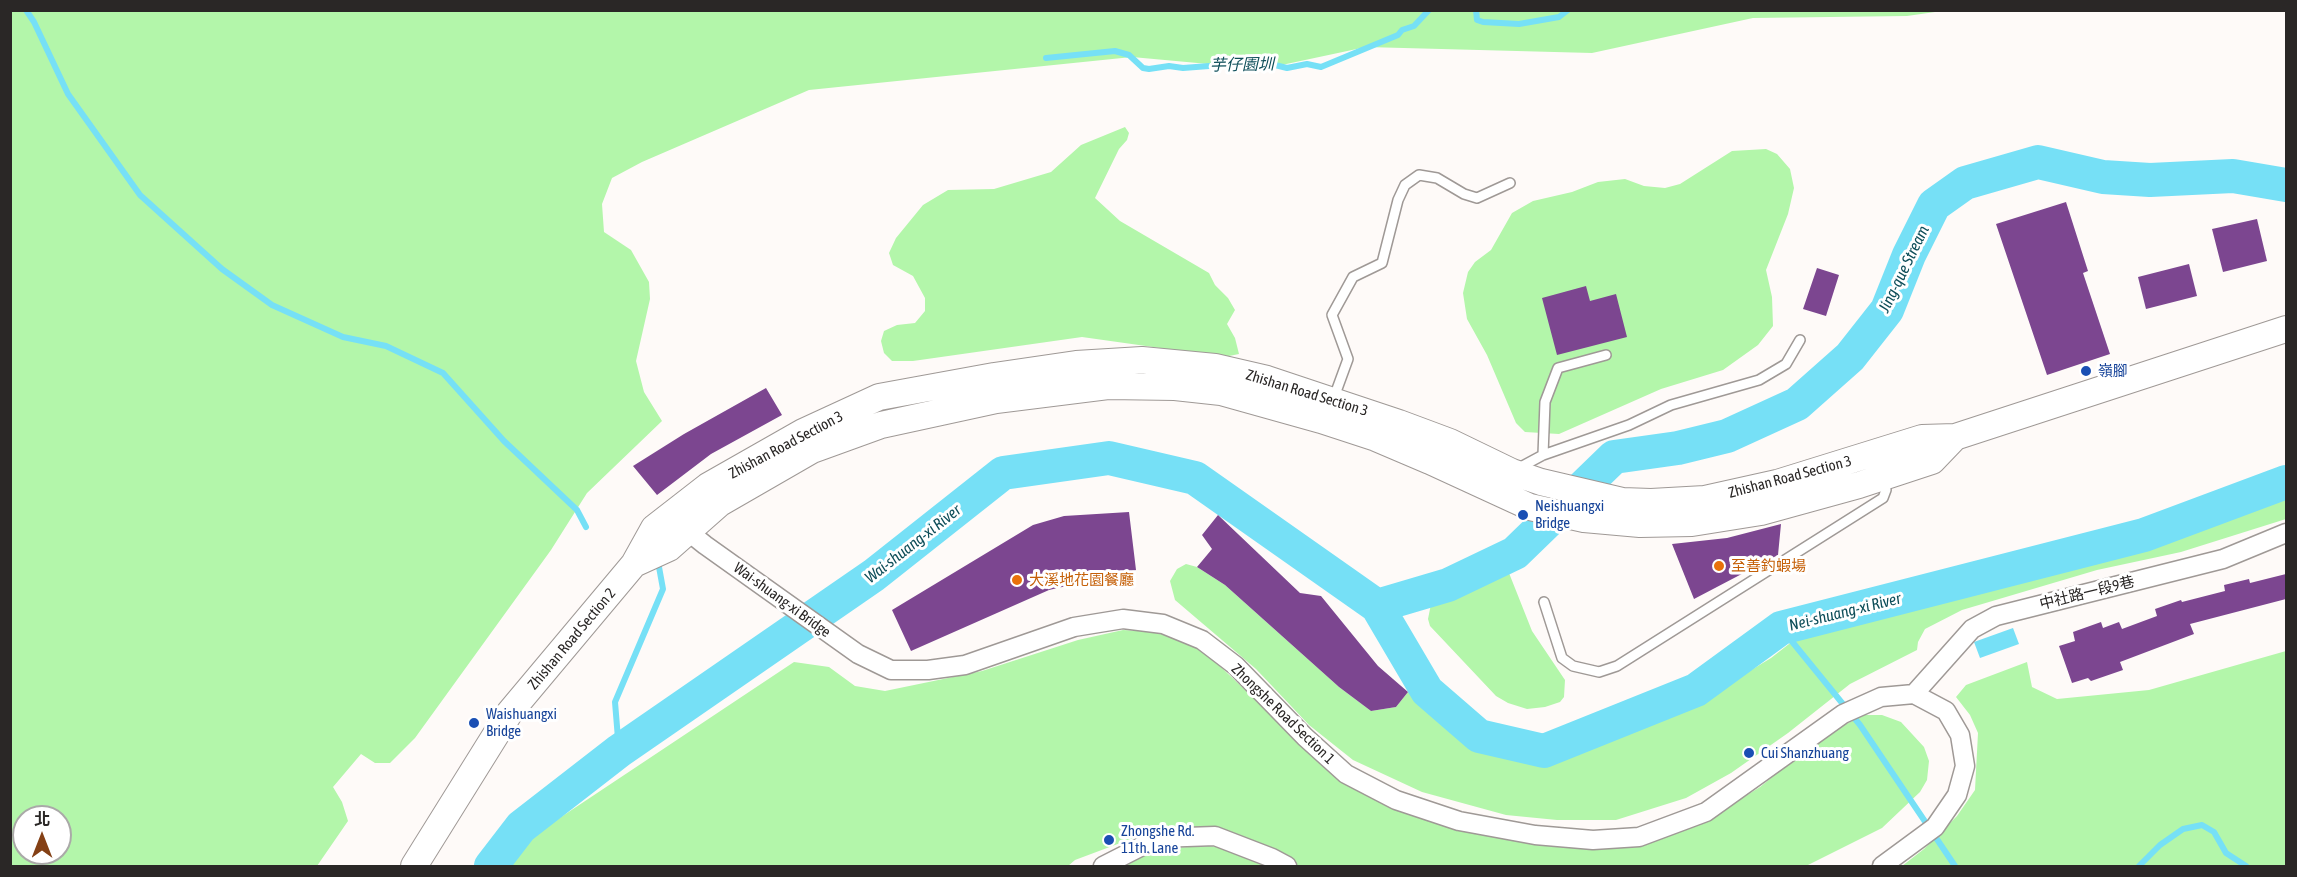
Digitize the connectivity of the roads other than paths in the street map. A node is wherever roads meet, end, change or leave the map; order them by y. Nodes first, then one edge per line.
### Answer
1 (1510, 183) dead end
2 (2286, 329) edge
3 (1800, 340) dead end
4 (1606, 355) dead end
5 (1333, 399) junction
6 (1543, 455) junction
7 (1881, 465) junction
8 (1512, 472) junction
9 (1586, 507) junction
10 (688, 531) junction
11 (2286, 532) edge
12 (1544, 602) dead end
13 (858, 654) joint
14 (1914, 694) junction
15 (414, 867) edge
16 (1103, 867) edge
17 (1287, 867) edge
18 (1882, 867) edge

1 - 5 lane
2 - 7 street, Zhishan Road Section 3
3 - 6 lane
4 - 6 lane
5 - 8 street, Zhishan Road Section 3
5 - 10 street, Zhishan Road Section 3
6 - 8 lane
7 - 9 street, Zhishan Road Section 3
7 - 12 lane
8 - 9 street, Zhishan Road Section 3
9 - 10 street, Zhishan Road Section 3
10 - 13 street, Wai-shuang-xi Bridge
10 - 15 street, Zhishan Road Section 2
11 - 14 street, 中社路一段9巷
13 - 14 street, Zhongshe Road Section 1
14 - 18 street
16 - 17 street

